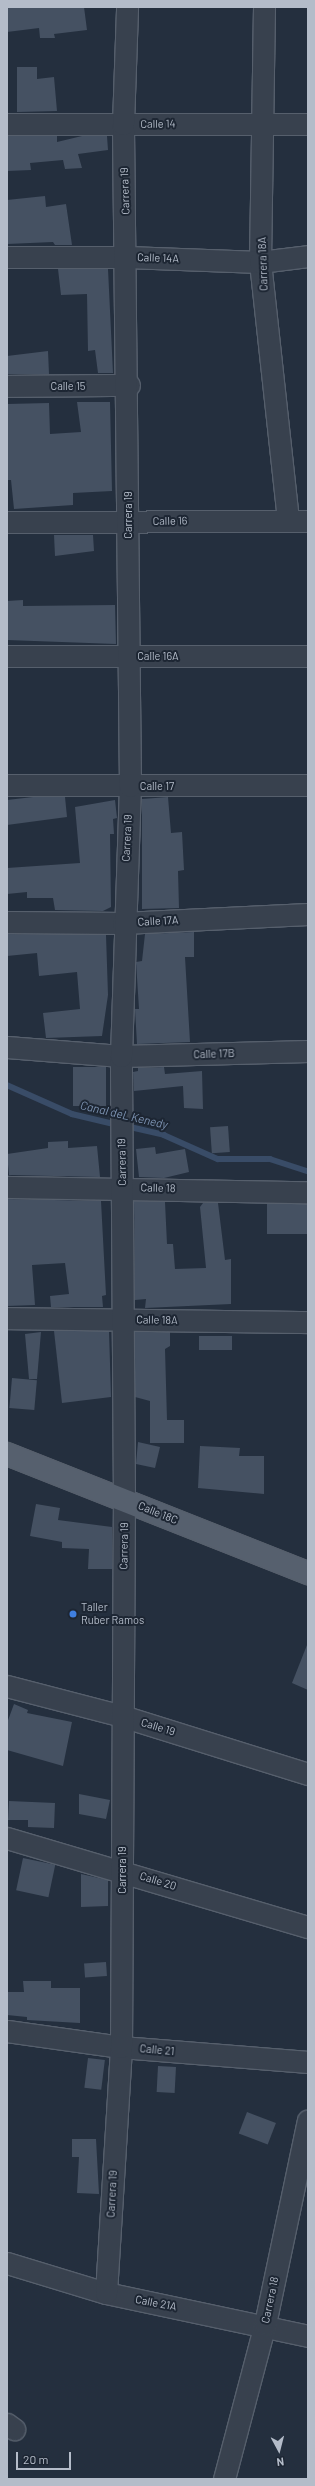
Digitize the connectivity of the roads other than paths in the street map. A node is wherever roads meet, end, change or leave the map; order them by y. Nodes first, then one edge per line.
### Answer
1 (127, 7) edge
2 (264, 7) edge
3 (265, 123) junction
4 (7, 124) edge
5 (124, 124) junction
6 (308, 124) edge
7 (308, 256) edge
8 (7, 257) edge
9 (127, 257) junction
10 (260, 262) junction
11 (128, 385) junction
12 (7, 386) edge
13 (298, 520) edge
14 (7, 522) edge
15 (129, 522) junction
16 (7, 656) edge
17 (126, 656) junction
18 (308, 656) edge
19 (7, 785) edge
20 (308, 785) edge
21 (130, 786) junction
22 (308, 914) edge
23 (7, 922) edge
24 (123, 923) junction
25 (7, 1047) edge
26 (308, 1051) edge
27 (121, 1056) junction
28 (7, 1187) edge
29 (122, 1187) junction
30 (308, 1192) edge
31 (7, 1318) edge
32 (124, 1320) junction
33 (308, 1322) edge
34 (7, 1454) edge
35 (124, 1500) junction
36 (308, 1573) edge
37 (7, 1686) edge
38 (122, 1716) junction
39 (308, 1774) edge
40 (7, 1838) edge
41 (122, 1870) junction
42 (308, 1927) edge
43 (7, 2030) edge
44 (121, 2047) junction
45 (308, 2062) edge
46 (308, 2120) edge
47 (7, 2263) edge
48 (106, 2293) junction
49 (265, 2324) junction
50 (308, 2336) edge
51 (224, 2479) edge

1 - 5 street, Carrera 19
2 - 3 street, Carrera 18A
3 - 5 street, Calle 14
3 - 6 street, Calle 14
3 - 10 street, Carrera 18A
4 - 5 street, Calle 14
5 - 9 street, Carrera 19
7 - 10 street, Calle 14A
8 - 9 street, Calle 14A
9 - 10 street, Calle 14A
9 - 11 street, Carrera 19
10 - 13 street, Carrera 18A
11 - 12 street, Calle 15
11 - 15 street, Carrera 19
13 - 15 street, Calle 16
14 - 15 street, Calle 16
15 - 17 street, Carrera 19
16 - 17 street, Calle 16A
17 - 18 street, Calle 16A
17 - 21 street, Carrera 19
19 - 21 street, Calle 17
20 - 21 street, Calle 17
21 - 24 street, Carrera 19
22 - 24 street, Calle 17A
23 - 24 street, Calle 17A
24 - 27 street, Carrera 19
25 - 27 street, Calle 17B
26 - 27 street, Calle 17B
27 - 29 street, Carrera 19
28 - 29 street, Calle 18
29 - 30 street, Calle 18
29 - 32 street, Carrera 19
31 - 32 street, Calle 18A
32 - 33 street, Calle 18A
32 - 35 street, Carrera 19
34 - 35 main road, Calle 18C
35 - 36 main road, Calle 18C
35 - 38 street, Carrera 19
37 - 38 street, Calle 19
38 - 39 street, Calle 19
38 - 41 street, Carrera 19
40 - 41 street, Calle 20
41 - 42 street, Calle 20
41 - 44 street, Carrera 19
43 - 44 street, Calle 21
44 - 45 street, Calle 21
44 - 48 street, Carrera 19
46 - 49 street, Carrera 18
47 - 48 street, Calle 21A
48 - 49 street, Calle 21A
49 - 50 street, Calle 21A
49 - 51 street, Carrera 18

